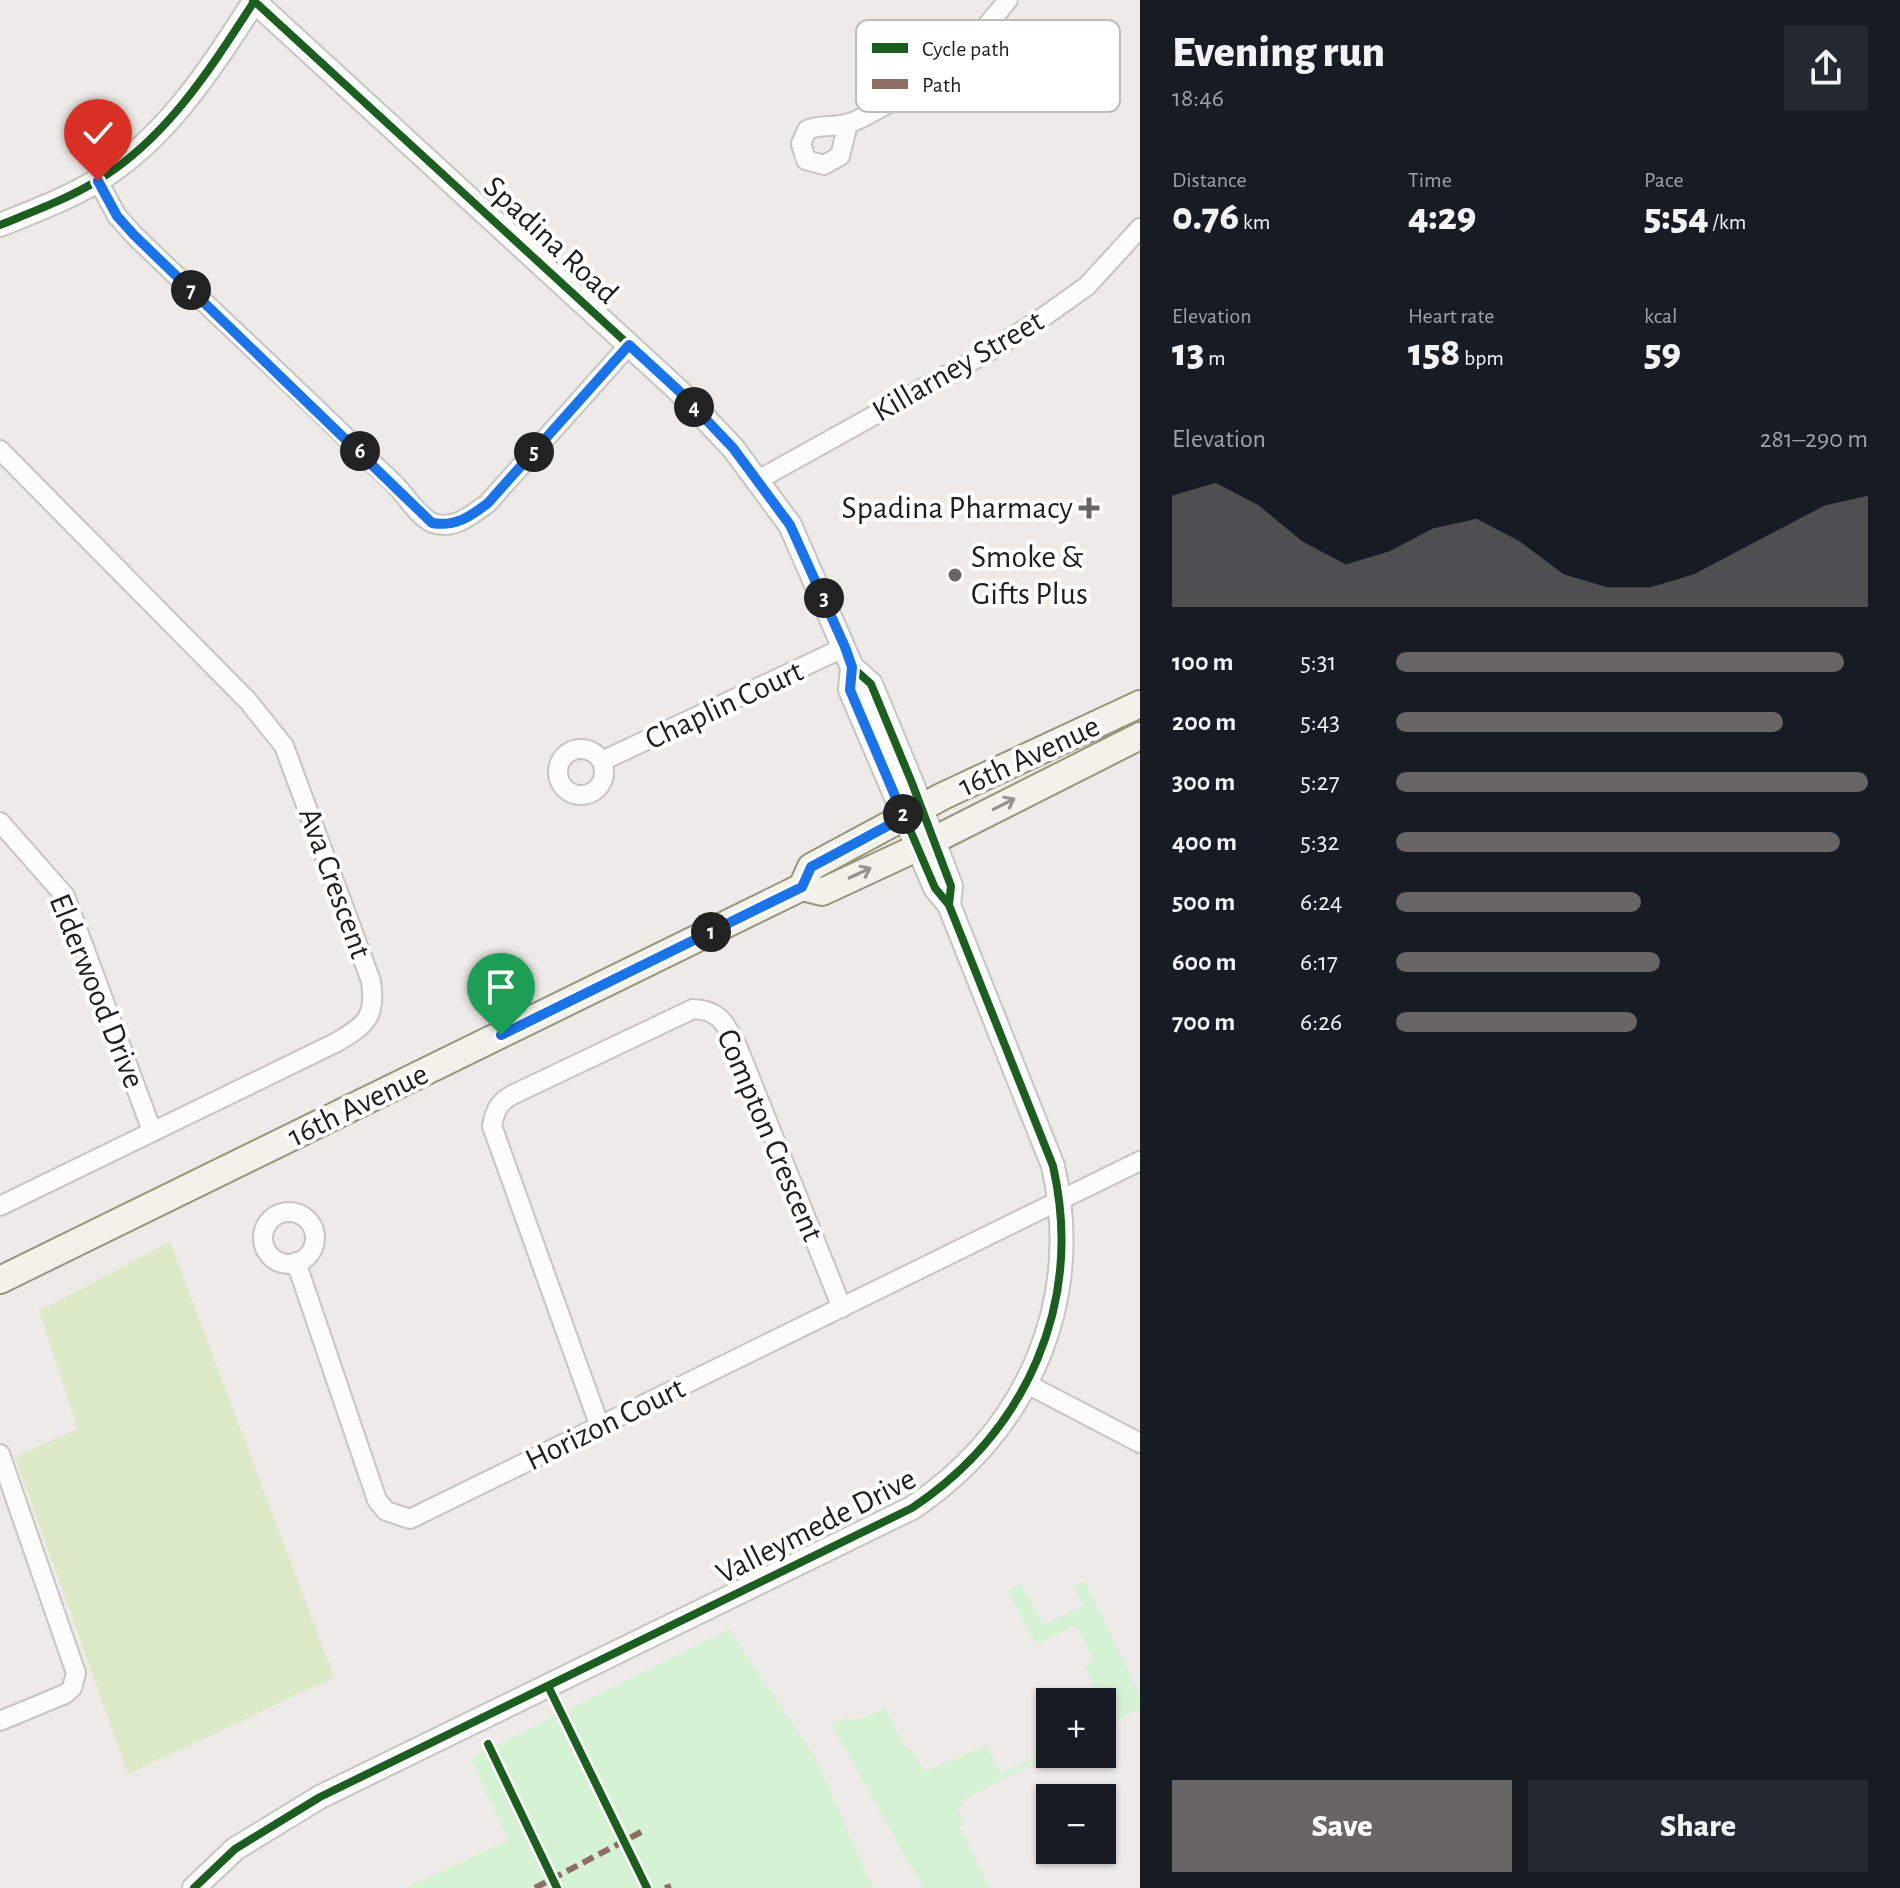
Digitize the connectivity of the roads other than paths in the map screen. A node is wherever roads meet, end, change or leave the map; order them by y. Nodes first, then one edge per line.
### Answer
1 (254, 0) edge
2 (1008, 0) edge
3 (992, 20) edge
4 (872, 112) edge
5 (848, 124) dead end
6 (98, 181) junction
7 (0, 225) edge
8 (1140, 228) edge
9 (629, 345) junction
10 (0, 450) edge
11 (758, 480) junction
12 (849, 657) junction
13 (1140, 704) edge
14 (1140, 736) edge
15 (602, 761) dead end
16 (913, 812) junction
17 (0, 822) edge
18 (925, 843) junction
19 (802, 887) junction
20 (152, 1131) junction
21 (1140, 1161) edge
22 (1060, 1198) junction
23 (0, 1206) edge
24 (296, 1262) dead end
25 (0, 1280) edge
26 (842, 1308) junction
27 (1027, 1384) junction
28 (600, 1427) junction
29 (1140, 1443) edge
30 (0, 1454) edge
31 (0, 1721) edge
32 (194, 1888) edge

1 - 6 street
1 - 9 street, Spadina Road
2 - 3 street
4 - 5 street
6 - 7 street
6 - 9 street
8 - 11 street, Killarney Street
9 - 11 street, Spadina Road
10 - 20 street, Ava Crescent
11 - 12 street, Spadina Road
12 - 15 street, Chaplin Court
12 - 16 street, Spadina Road
13 - 16 main road, 16th Avenue
18 -> 14 main road, 16th Avenue
16 - 18 street, Spadina Road
16 - 19 main road, 16th Avenue
17 - 20 street, Elderwood Drive
19 -> 18 main road, 16th Avenue
18 - 22 street, Valleymede Drive
19 - 25 main road, 16th Avenue
20 - 23 street, Ava Crescent
21 - 22 street, Horizon Court
22 - 26 street, Horizon Court
22 - 27 street, Valleymede Drive
24 - 28 street, Horizon Court
26 - 28 street, Horizon Court
26 - 28 street, Compton Crescent
27 - 29 street
27 - 32 street, Valleymede Drive
30 - 31 street

